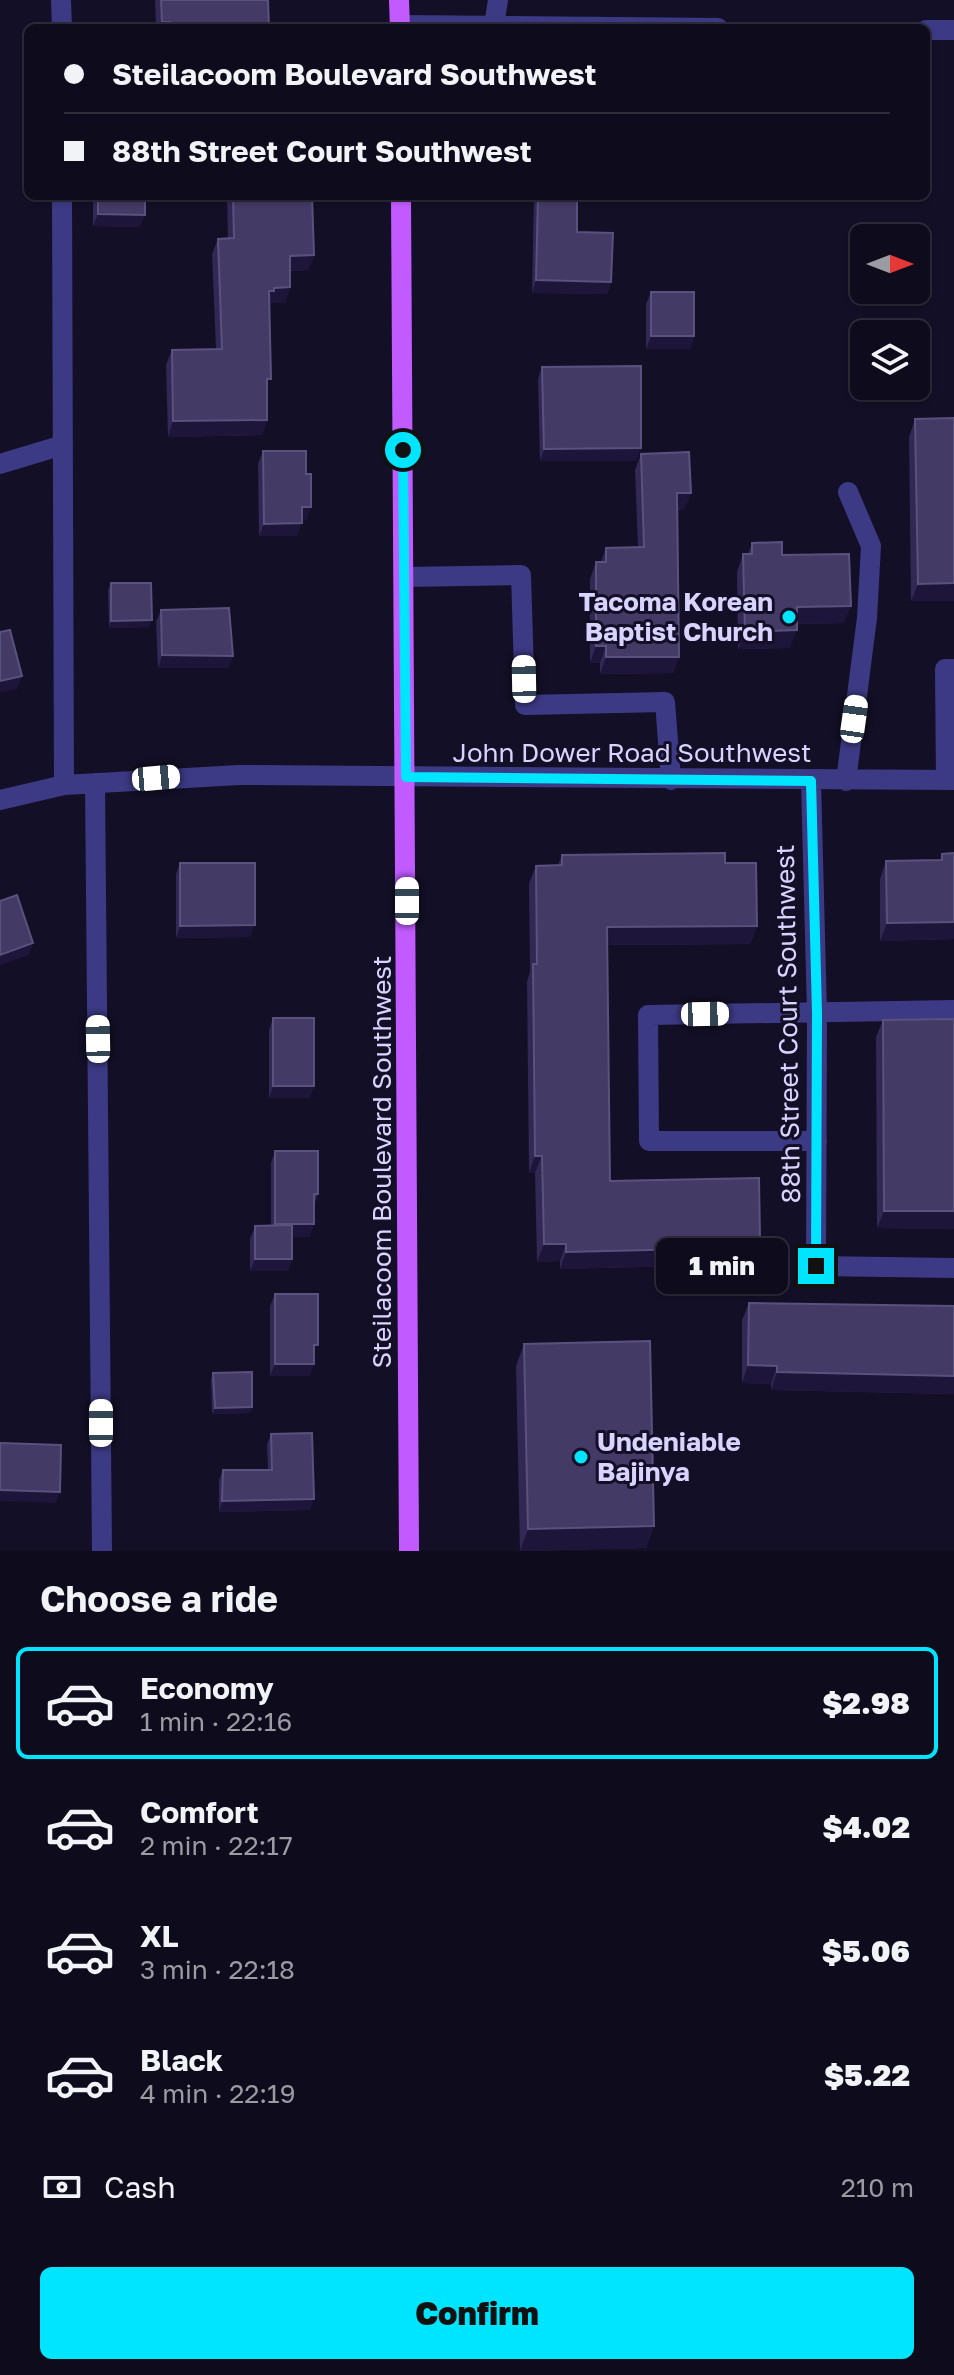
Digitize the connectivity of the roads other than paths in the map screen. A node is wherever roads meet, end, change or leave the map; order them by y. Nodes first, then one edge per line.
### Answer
1 (61, 0) edge
2 (399, 0) edge
3 (498, 0) edge
4 (62, 24) edge
5 (400, 24) edge
6 (494, 24) edge
7 (930, 30) edge
8 (954, 30) edge
9 (62, 200) edge
10 (401, 200) edge
11 (63, 445) junction
12 (0, 464) edge
13 (848, 492) dead end
14 (404, 577) junction
15 (954, 669) edge
16 (406, 777) junction
17 (671, 780) junction
18 (950, 780) edge
19 (811, 781) junction
20 (846, 781) junction
21 (95, 783) junction
22 (64, 785) junction
23 (0, 800) edge
24 (954, 1010) edge
25 (817, 1013) junction
26 (817, 1141) junction
27 (954, 1268) edge
28 (102, 1551) edge
29 (409, 1551) edge

1 - 4 street
2 - 5 main road
3 - 6 street
7 - 8 street
9 - 11 street
10 - 14 main road, Steilacoom Boulevard Southwest
11 - 12 street
11 - 22 street
13 - 20 street
14 - 16 main road, Steilacoom Boulevard Southwest
14 - 17 street
15 - 18 street
16 - 17 street, John Dower Road Southwest
16 - 21 street, John Dower Road Southwest
16 - 29 main road, Steilacoom Boulevard Southwest
17 - 19 street, John Dower Road Southwest
18 - 20 street, John Dower Road Southwest
19 - 20 street, John Dower Road Southwest
19 - 25 street, 88th Street Court Southwest
21 - 22 street, John Dower Road Southwest
21 - 28 street
22 - 23 street, John Dower Road Southwest
24 - 25 street
25 - 26 street, 88th Street Court Southwest
25 - 26 street
26 - 27 street, 88th Street Court Southwest

